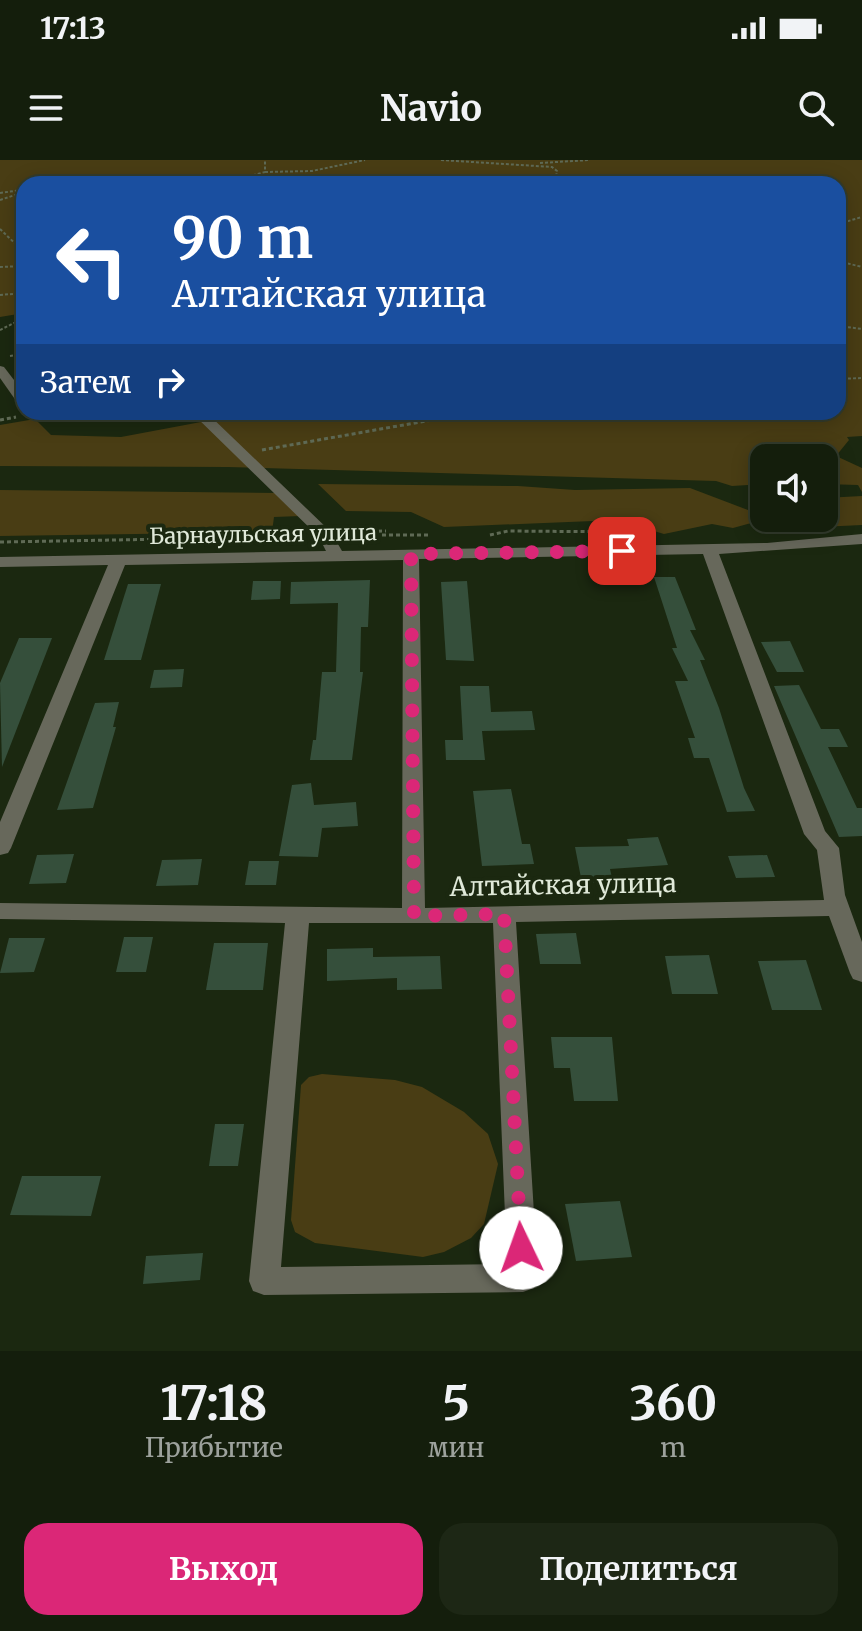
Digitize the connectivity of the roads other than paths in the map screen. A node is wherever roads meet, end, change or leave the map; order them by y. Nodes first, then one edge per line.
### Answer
1 (0, 370) edge
2 (16, 391) edge
3 (206, 420) edge
4 (862, 539) edge
5 (709, 549) junction
6 (411, 554) junction
7 (336, 556) junction
8 (119, 559) junction
9 (0, 562) edge
10 (0, 848) edge
11 (839, 908) junction
12 (0, 911) edge
13 (298, 913) junction
14 (504, 914) junction
15 (414, 916) junction
16 (862, 973) edge

1 - 2 street
3 - 7 street
4 - 5 street, Барнаульская улица
5 - 6 street, Барнаульская улица
5 - 11 street
6 - 7 street, Барнаульская улица
6 - 15 street
7 - 8 street, Барнаульская улица
8 - 9 street, Барнаульская улица
8 - 10 street
11 - 14 street, Алтайская улица
11 - 16 street
12 - 13 street, Алтайская улица
13 - 14 street
13 - 15 street, Алтайская улица
14 - 15 street, Алтайская улица

